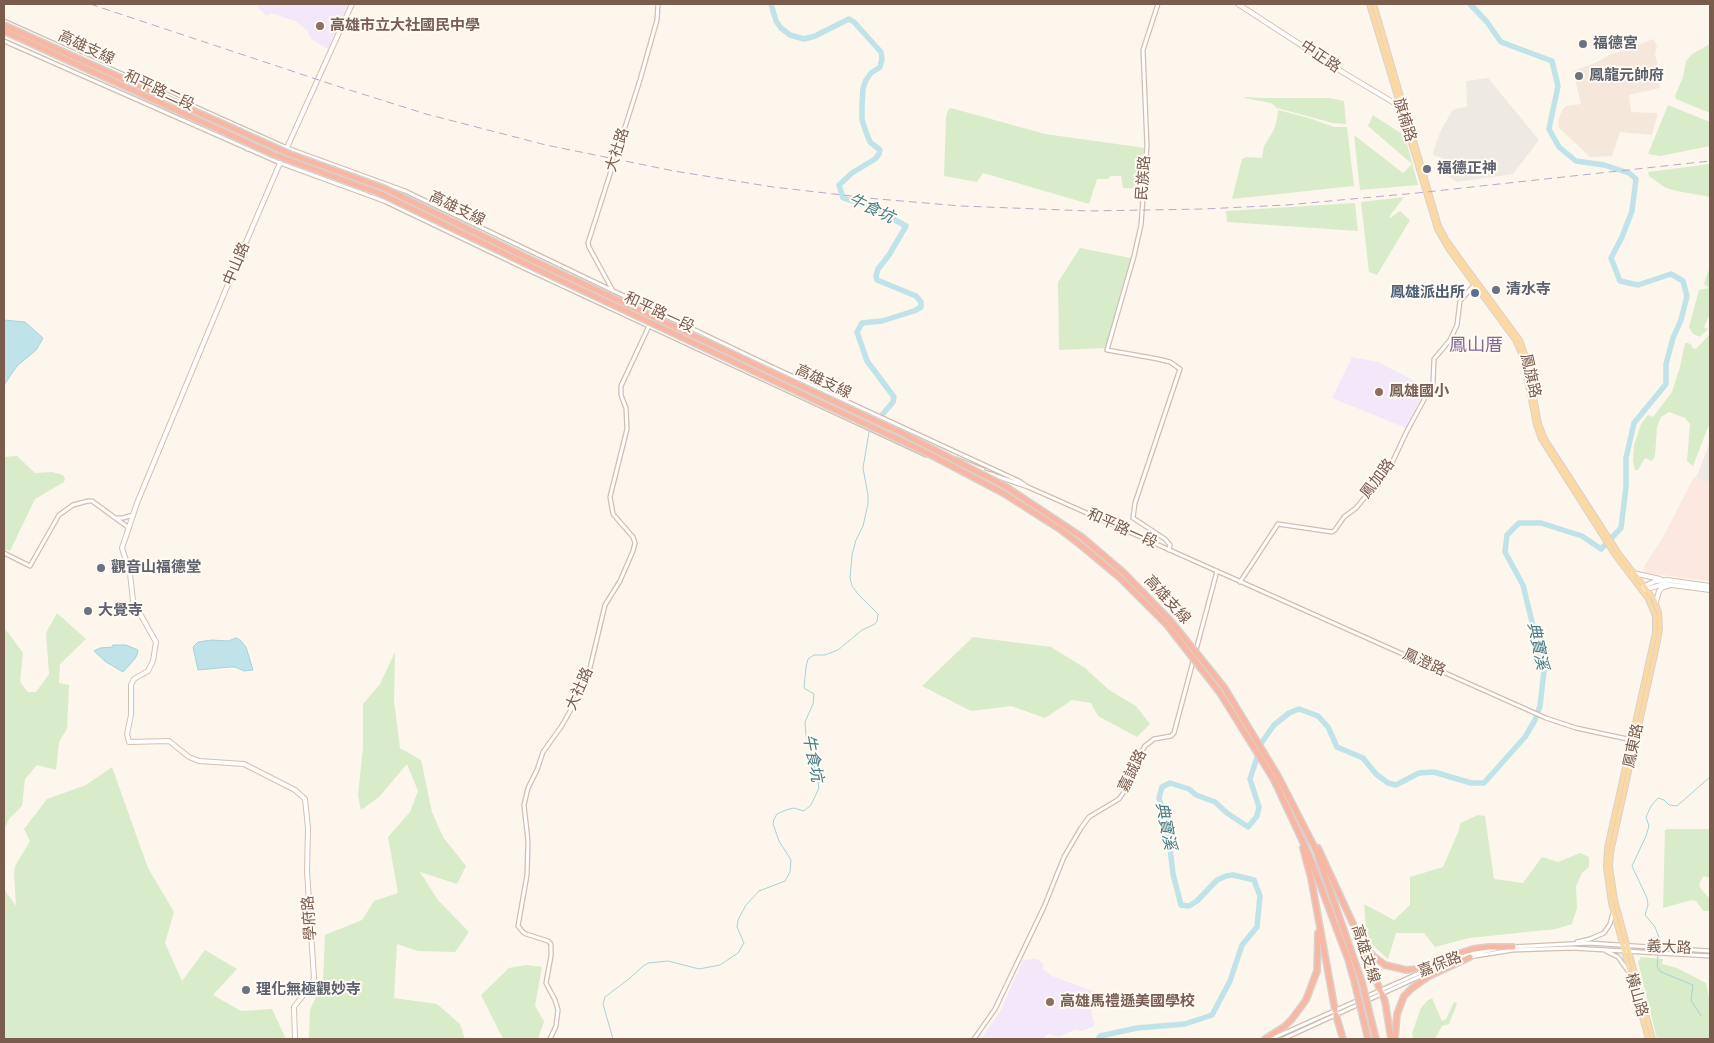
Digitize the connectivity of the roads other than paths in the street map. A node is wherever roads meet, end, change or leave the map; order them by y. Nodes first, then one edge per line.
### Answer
1 (352, 4) edge
2 (658, 4) edge
3 (1158, 4) edge
4 (1238, 4) edge
5 (1369, 4) edge
6 (1374, 4) edge
7 (4, 21) edge
8 (4, 25) edge
9 (4, 32) edge
10 (4, 41) edge
11 (1401, 107) junction
12 (286, 148) junction
13 (246, 149) junction
14 (283, 155) junction
15 (328, 162) junction
16 (280, 163) junction
17 (1439, 226) joint
18 (1440, 236) joint
19 (1476, 283) junction
20 (613, 292) junction
21 (649, 326) junction
22 (715, 357) junction
23 (994, 475) junction
24 (1028, 487) junction
25 (134, 514) junction
26 (114, 517) junction
27 (129, 528) junction
28 (1169, 550) junction
29 (4, 553) edge
30 (1616, 553) junction
31 (1217, 571) junction
32 (1634, 573) junction
33 (1667, 580) junction
34 (1240, 582) junction
35 (1675, 585) junction
36 (1643, 588) junction
37 (1710, 588) edge
38 (1657, 606) junction
39 (1633, 740) junction
40 (1276, 778) junction
41 (300, 793) joint
42 (1292, 802) junction
43 (1614, 826) junction
44 (1300, 835) junction
45 (1611, 903) junction
46 (1318, 918) junction
47 (1361, 941) junction
48 (1570, 944) junction
49 (1622, 946) junction
50 (1628, 946) junction
51 (1513, 947) junction
52 (1595, 949) junction
53 (1624, 951) junction
54 (1630, 951) junction
55 (1710, 951) edge
56 (1710, 956) edge
57 (1470, 957) junction
58 (1630, 976) junction
59 (1381, 992) junction
60 (1336, 1012) junction
61 (295, 1039) edge
62 (550, 1039) edge
63 (974, 1039) edge
64 (1265, 1039) edge
65 (1271, 1039) edge
66 (1283, 1039) edge
67 (1343, 1039) edge
68 (1368, 1039) edge
69 (1376, 1039) edge
70 (1391, 1039) edge
71 (1395, 1039) edge
72 (1648, 1039) edge
73 (1653, 1039) edge

1 - 12 main road, 中山路
2 - 20 street, 大社路
3 - 28 street, 民族路
4 - 11 main road, 中正路
5 - 11 main road, 旗楠路
6 - 11 main road, 旗楠路
7 - 12 street, 和平路二段
8 - 40 highway, 高雄支線, bridge
9 - 40 highway, 高雄支線, bridge
10 - 13 street, 和平路二段
11 - 17 main road, 旗楠路
11 - 18 main road, 旗楠路
12 - 14 main road, 中山路
12 - 15 street, 和平路一段
13 - 14 street
13 - 16 street, 和平路二段
14 - 15 street
14 - 16 main road, 中山路
15 - 20 street, 和平路一段
16 - 21 street, 和平路一段
16 - 25 main road, 中山路
17 - 19 main road, 鳳旗路
18 - 19 main road, 鳳旗路
19 - 30 main road, 鳳旗路
19 - 34 street, 鳳加路
20 - 24 street, 和平路一段
21 - 22 street, 和平路一段
21 - 62 street, 大社路
22 - 23 street, 和平路一段
22 - 23 street, 和平路一段
23 - 24 street, 和平路一段
24 - 28 street, 和平路一段
25 - 26 street
25 - 27 main road, 中山路
26 - 27 street
26 - 29 street
27 - 41 main road, 中山路
28 - 31 street, 和平路一段
30 - 32 main road, 鳳東路
30 - 36 main road, 鳳東路
31 - 34 street, 鳳澄路
31 - 63 street, 嘉誠路
32 - 33 main road
32 - 36 main road, 鳳東路
33 - 36 main road
33 - 37 main road
34 - 39 street, 鳳澄路
35 - 36 main road
35 - 37 main road
35 - 38 main road
36 - 38 main road, 鳳東路
36 - 39 main road, 鳳東路
38 - 39 main road, 鳳東路
39 - 43 main road, 鳳東路
40 - 42 highway, 高雄支線
40 - 44 highway, 高雄支線
41 - 61 main road, 學府路
42 - 47 highway
42 - 69 highway, 高雄支線, bridge
43 - 45 main road, 鳳東路
43 - 50 main road, 鳳東路
44 - 46 highway
44 - 68 highway, 高雄支線, bridge
45 - 48 street
45 - 49 main road, 鳳東路
46 - 60 highway
46 - 64 highway
47 - 51 highway
47 - 59 highway
48 - 49 street, 嘉保路
48 - 51 street, 嘉保路
49 - 50 street, 義大路
49 - 53 main road, 鳳東路
50 - 54 main road, 鳳東路
50 - 55 street, 義大路
51 - 59 street, 嘉保路
52 - 53 street, 嘉保路
52 - 57 street, 嘉保路
52 - 58 street
53 - 54 street, 義大路
53 - 58 main road, 橫山路
54 - 56 street, 義大路
54 - 73 main road, 橫山路
57 - 59 street, 嘉保路
57 - 71 highway
58 - 72 main road, 橫山路
59 - 60 street, 嘉保路
59 - 70 highway
60 - 65 street, 嘉保路
60 - 66 street, 嘉保路
60 - 67 highway

